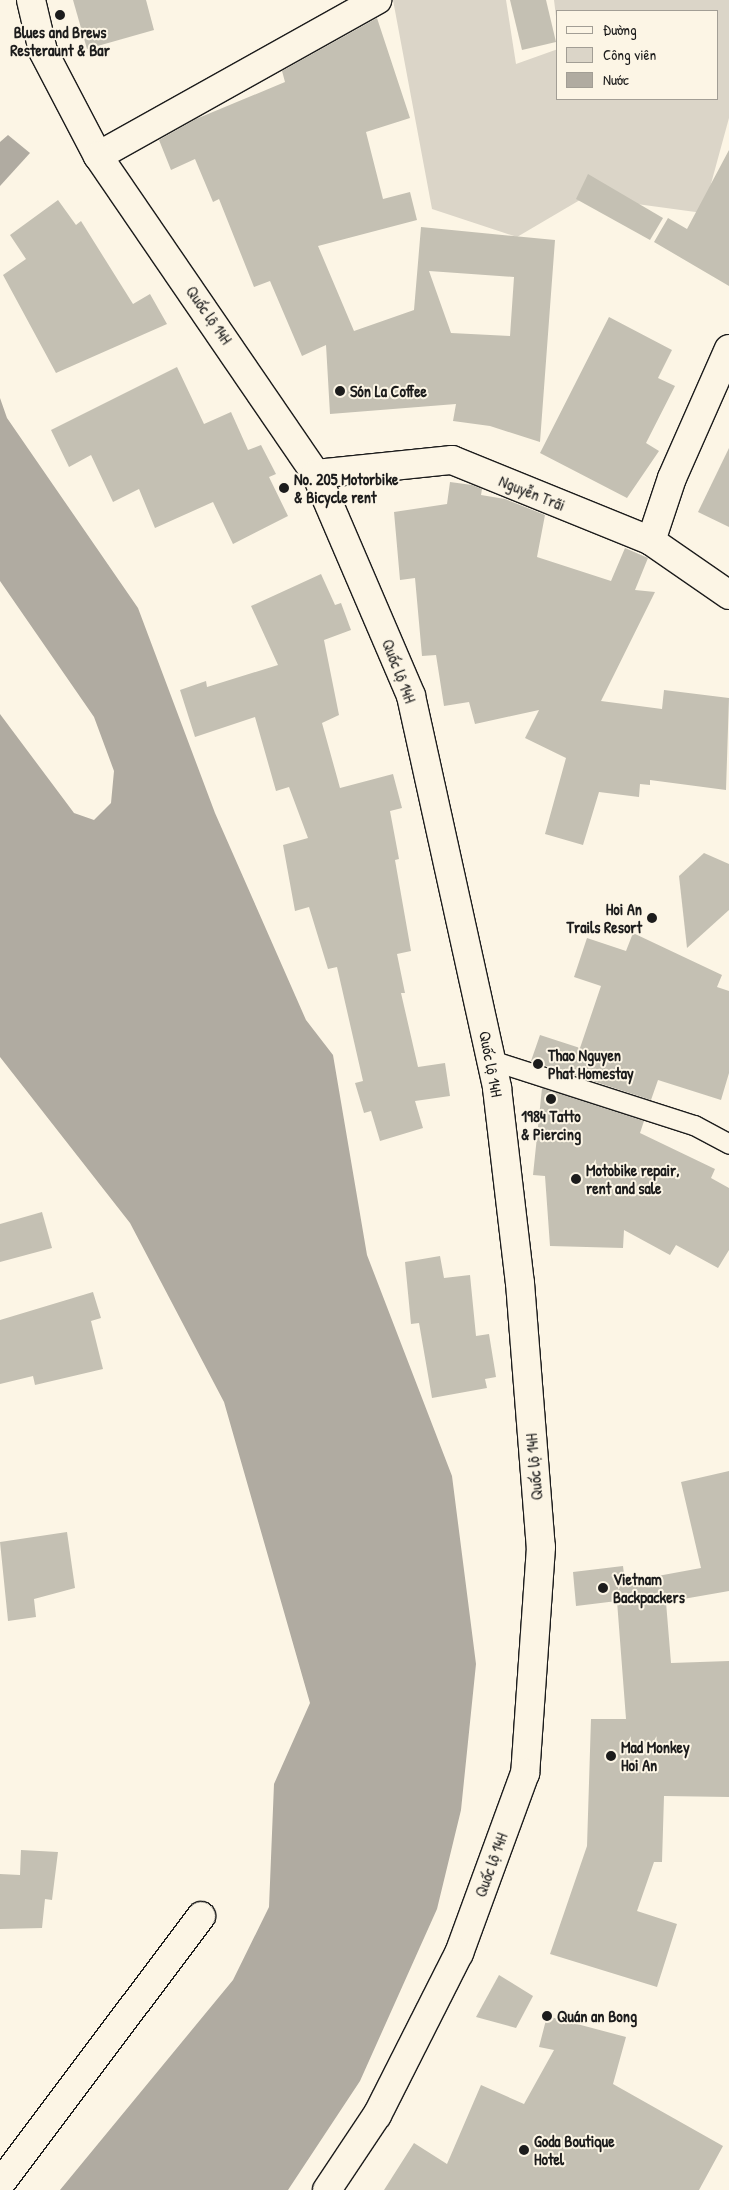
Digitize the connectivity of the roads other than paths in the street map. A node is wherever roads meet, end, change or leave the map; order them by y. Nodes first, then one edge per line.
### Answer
1 (31, 0) edge
2 (376, 0) edge
3 (98, 156) junction
4 (729, 348) edge
5 (316, 474) junction
6 (652, 541) junction
7 (729, 595) edge
8 (491, 1060) junction
9 (729, 1144) edge
10 (201, 1916) dead end
11 (0, 2184) edge
12 (327, 2190) edge

1 - 3 main road, Quốc lộ 14H
2 - 3 main road
3 - 5 main road, Quốc lộ 14H
4 - 6 main road
5 - 6 main road, Nguyễn Trãi
5 - 8 main road, Quốc lộ 14H
6 - 7 main road, Nguyễn Trãi
8 - 9 lane
8 - 12 main road, Quốc lộ 14H
10 - 11 main road

